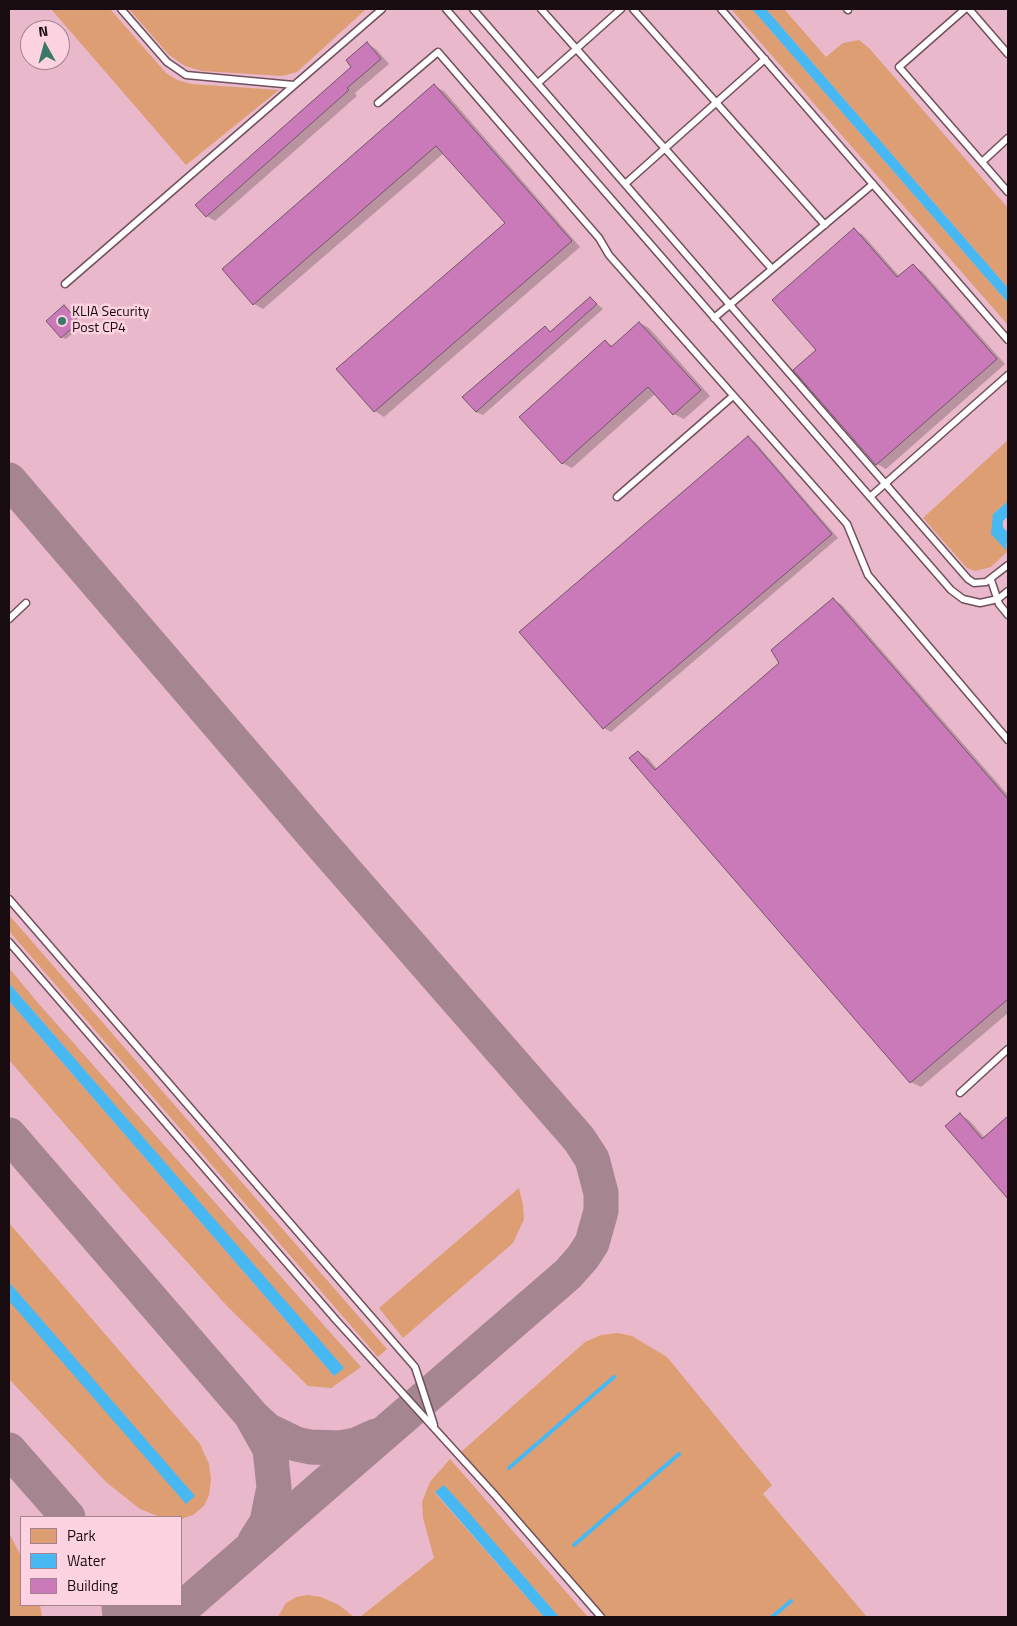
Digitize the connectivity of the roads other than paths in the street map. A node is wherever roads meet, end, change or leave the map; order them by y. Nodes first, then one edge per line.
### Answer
1 (121, 9) edge
2 (382, 9) edge
3 (446, 9) edge
4 (473, 9) edge
5 (541, 9) edge
6 (621, 9) edge
7 (633, 9) edge
8 (721, 9) edge
9 (965, 9) edge
10 (969, 9) edge
11 (576, 48) junction
12 (1008, 54) edge
13 (765, 60) junction
14 (538, 84) junction
15 (294, 85) junction
16 (378, 103) dead end
17 (716, 103) junction
18 (1008, 138) edge
19 (665, 148) junction
20 (982, 162) junction
21 (625, 184) junction
22 (873, 184) junction
23 (1008, 192) edge
24 (825, 225) junction
25 (772, 269) junction
26 (65, 284) dead end
27 (729, 305) junction
28 (714, 318) junction
29 (1008, 340) edge
30 (1008, 375) edge
31 (733, 396) junction
32 (884, 484) junction
33 (617, 497) dead end
34 (870, 497) junction
35 (1008, 565) edge
36 (991, 580) junction
37 (1008, 591) edge
38 (998, 599) junction
39 (26, 604) dead end
40 (1008, 615) edge
41 (9, 619) edge
42 (1008, 740) edge
43 (9, 899) edge
44 (9, 942) edge
45 (1008, 1049) edge
46 (960, 1092) dead end
47 (436, 1429) junction
48 (601, 1617) edge

1 - 15 lane
2 - 15 lane
3 - 28 lane
4 - 14 lane
5 - 11 lane
6 - 11 lane
7 - 17 lane
8 - 13 lane
9 - 20 lane
10 - 12 lane
11 - 14 lane
11 - 19 lane
13 - 17 lane
13 - 22 lane
14 - 21 lane
15 - 26 lane
16 - 31 lane
17 - 19 lane
17 - 24 lane
18 - 20 lane
19 - 21 lane
19 - 25 lane
20 - 23 lane
21 - 27 lane
22 - 24 lane
22 - 29 lane
24 - 25 lane
25 - 27 lane
27 - 28 lane
27 - 32 lane
28 - 34 lane
30 - 32 lane
31 - 33 lane
31 - 42 lane
32 - 34 lane
32 - 36 lane
34 - 38 lane
35 - 36 lane
36 - 38 lane
37 - 38 lane
38 - 40 lane
39 - 41 lane
43 - 47 lane
44 - 47 lane
45 - 46 lane
47 - 48 lane

